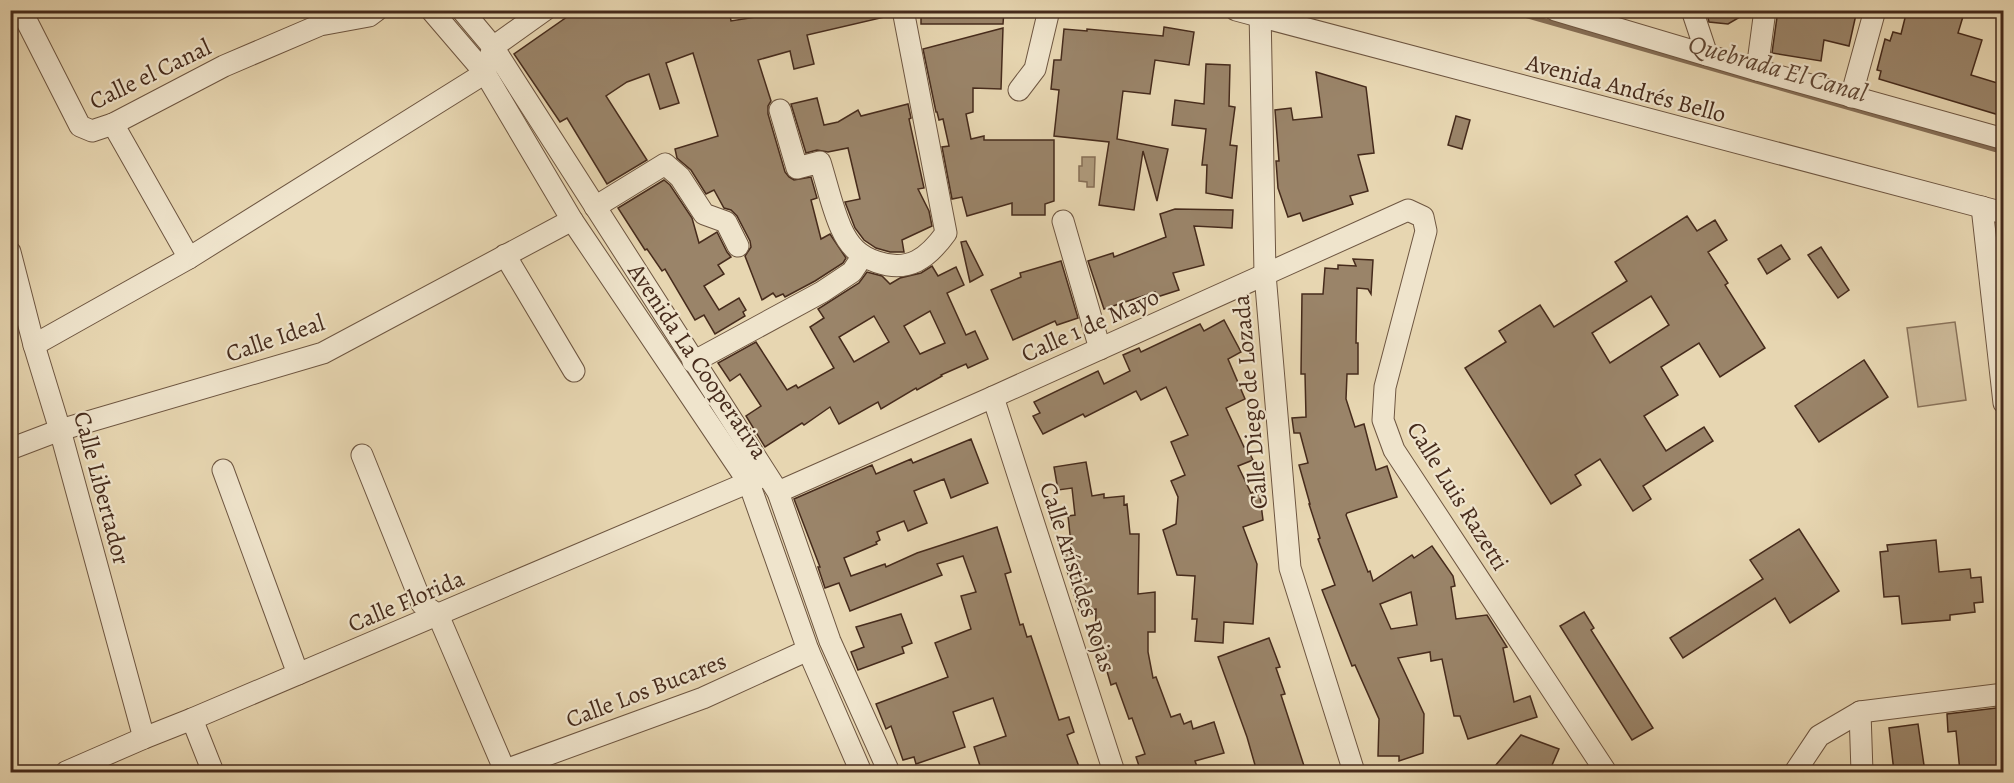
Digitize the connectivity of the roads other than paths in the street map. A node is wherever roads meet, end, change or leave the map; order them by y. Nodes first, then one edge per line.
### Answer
1 (21, 10) edge
2 (377, 10) edge
3 (431, 10) edge
4 (462, 10) edge
5 (545, 10) edge
6 (903, 10) edge
7 (1049, 10) edge
8 (1236, 10) edge
9 (1692, 10) edge
10 (1765, 10) edge
11 (1875, 10) edge
12 (1567, 12) edge
13 (1260, 14) edge
14 (493, 47) junction
15 (1707, 55) junction
16 (1757, 70) junction
17 (485, 73) junction
18 (1019, 90) dead end
19 (1851, 97) junction
20 (780, 110) dead end
21 (113, 124) junction
22 (2004, 139) edge
23 (596, 207) junction
24 (1982, 207) junction
25 (2004, 213) edge
26 (1423, 217) joint
27 (572, 220) junction
28 (1063, 221) dead end
29 (738, 246) dead end
30 (10, 252) edge
31 (505, 255) junction
32 (862, 257) junction
33 (189, 258) junction
34 (1265, 274) junction
35 (34, 345) junction
36 (1100, 349) junction
37 (693, 362) junction
38 (574, 370) dead end
39 (993, 397) junction
40 (2004, 403) edge
41 (60, 430) junction
42 (10, 449) edge
43 (362, 455) dead end
44 (223, 470) dead end
45 (758, 478) junction
46 (778, 492) junction
47 (438, 615) junction
48 (808, 650) junction
49 (298, 674) junction
50 (2004, 694) edge
51 (1860, 712) junction
52 (192, 719) junction
53 (144, 738) junction
54 (888, 768) edge
55 (66, 772) edge
56 (213, 772) edge
57 (503, 772) edge
58 (859, 772) edge
59 (1114, 772) edge
60 (1354, 772) edge
61 (1606, 772) edge
62 (1795, 772) edge
63 (1862, 772) edge

1 - 21 street, Calle el Canal
2 - 21 street, Calle el Canal
3 - 17 street, Avenida La Cooperativa
4 - 14 street, Avenida La Cooperativa
5 - 14 street
6 - 32 street
7 - 18 street
8 - 13 street, Avenida Andrés Bello
9 - 15 street
10 - 16 street
11 - 19 street
12 - 15 street
13 - 24 street, Avenida Andrés Bello
13 - 34 street, Calle Diego de Lozada
14 - 17 street
14 - 23 street, Avenida La Cooperativa
15 - 16 street
16 - 19 street
17 - 27 street, Avenida La Cooperativa
17 - 33 street
19 - 22 street
20 - 32 street
21 - 33 street
23 - 29 street
23 - 37 street, Avenida La Cooperativa
24 - 25 street, Avenida Andrés Bello
24 - 40 street
26 - 34 street, Calle 1 de Mayo
26 - 61 street, Calle Luis Razetti
27 - 31 street, Calle Ideal
27 - 45 street, Avenida La Cooperativa
28 - 36 street
30 - 35 street, Calle Libertador
31 - 38 street
31 - 41 street, Calle Ideal
32 - 37 street
33 - 35 street
34 - 36 street, Calle 1 de Mayo
34 - 60 street, Calle Diego de Lozada
35 - 41 street, Calle Libertador
36 - 39 street, Calle 1 de Mayo
37 - 45 street, Avenida La Cooperativa
39 - 46 street, Calle 1 de Mayo
39 - 59 street, Calle Arístides Rojas
41 - 42 street, Calle Ideal
41 - 53 street, Calle Libertador
43 - 47 street
44 - 49 street
45 - 46 street, Avenida La Cooperativa
45 - 47 street, Calle Florida
45 - 48 street, Avenida La Cooperativa
46 - 54 street, Avenida La Cooperativa
47 - 49 street, Calle Florida
47 - 57 street
48 - 57 street, Calle Los Bucares
48 - 58 street, Avenida La Cooperativa
49 - 52 street, Calle Florida
50 - 51 street
51 - 62 street
51 - 63 street
52 - 53 street, Calle Florida
52 - 56 street
53 - 55 street, Calle Florida
54 - 58 street

